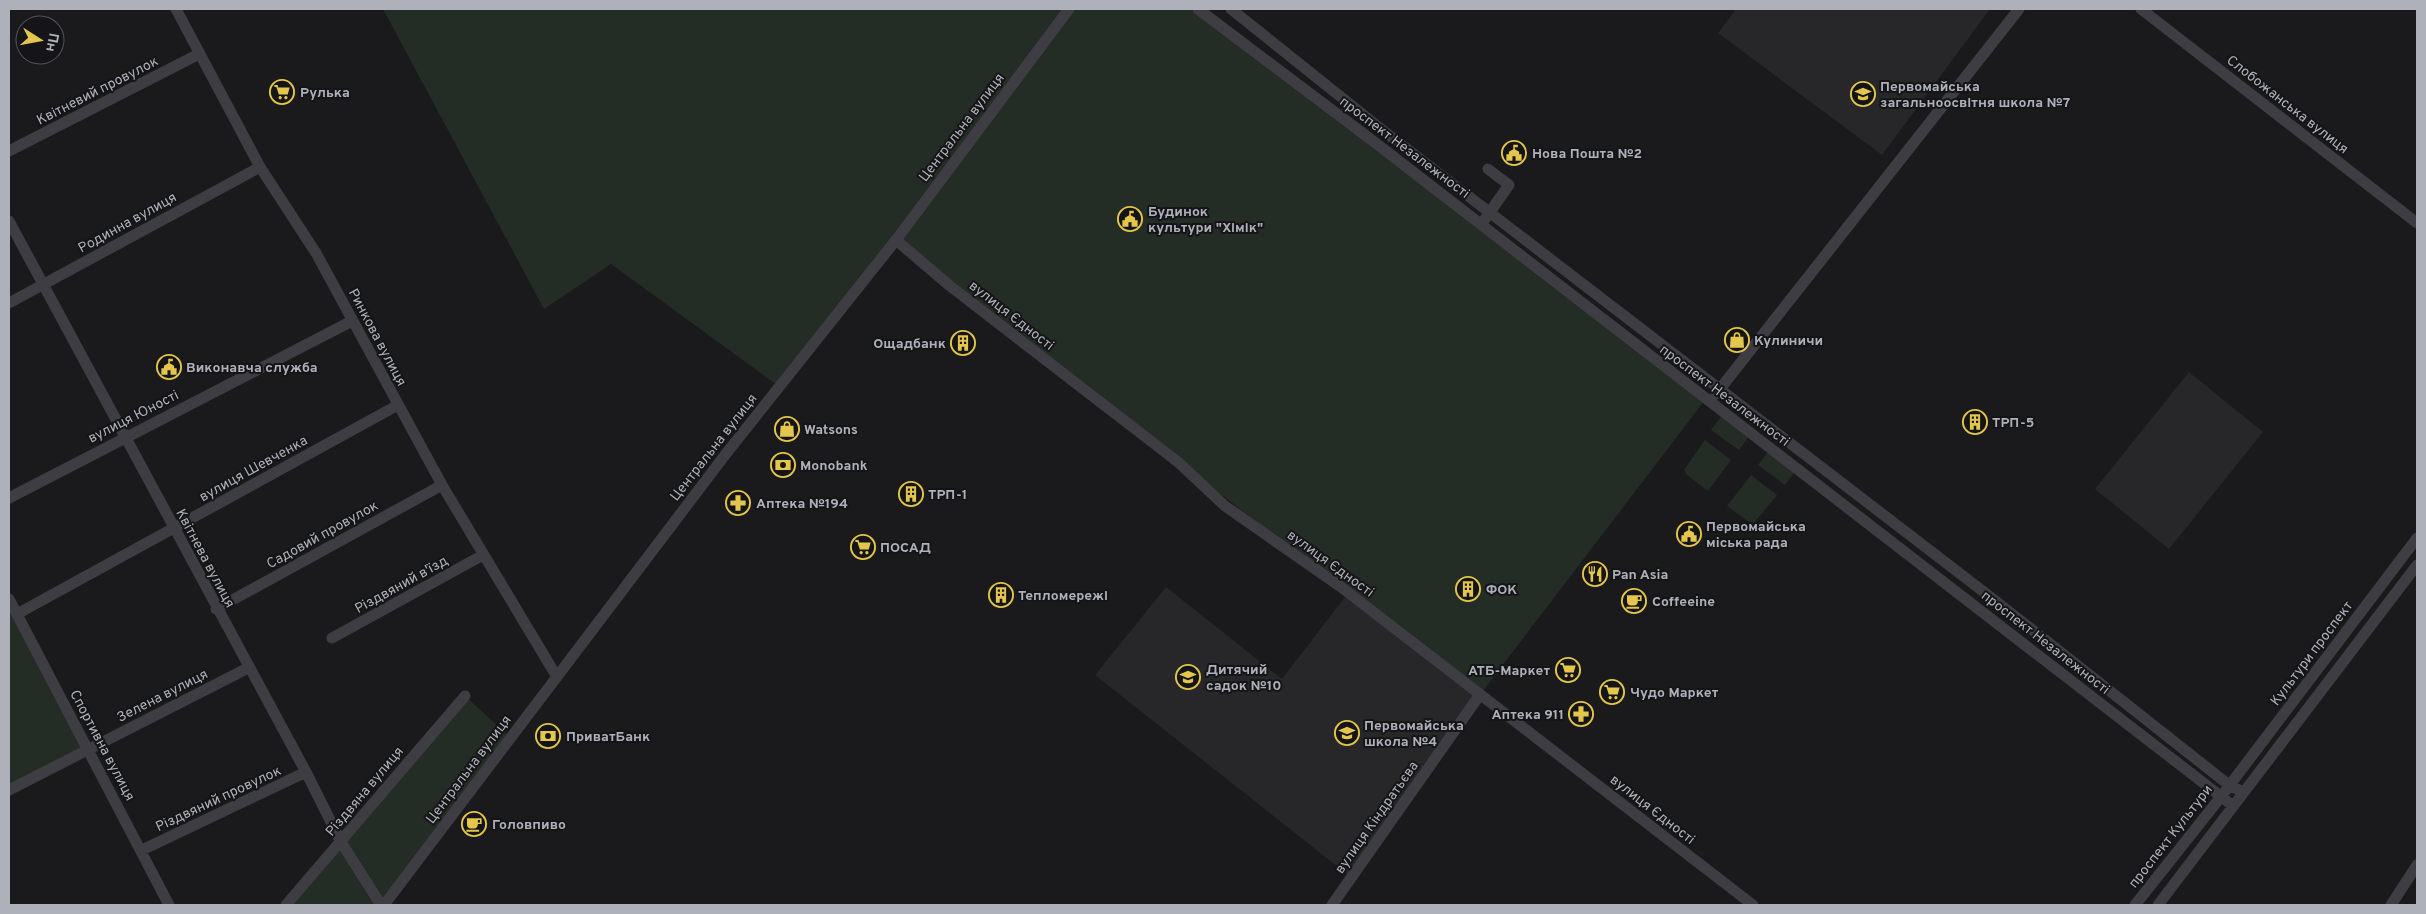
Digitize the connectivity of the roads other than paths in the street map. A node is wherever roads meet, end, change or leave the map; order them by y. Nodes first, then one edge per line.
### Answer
1 (176, 9) edge
2 (1069, 9) edge
3 (1198, 9) edge
4 (1231, 9) edge
5 (2019, 9) edge
6 (2141, 9) edge
7 (199, 54) junction
8 (9, 152) edge
9 (260, 167) junction
10 (1488, 169) dead end
11 (1490, 212) junction
12 (9, 221) edge
13 (2417, 223) edge
14 (1481, 224) junction
15 (896, 240) junction
16 (44, 285) junction
17 (9, 303) edge
18 (352, 320) junction
19 (1719, 390) junction
20 (1707, 401) junction
21 (398, 405) junction
22 (124, 437) junction
23 (442, 485) junction
24 (9, 498) edge
25 (174, 529) junction
26 (2415, 547) edge
27 (483, 555) junction
28 (2417, 565) edge
29 (9, 599) edge
30 (216, 609) junction
31 (17, 614) junction
32 (332, 638) dead end
33 (2063, 656) junction
34 (2055, 667) junction
35 (248, 668) junction
36 (557, 677) junction
37 (465, 696) dead end
38 (1479, 696) junction
39 (2256, 748) junction
40 (88, 750) junction
41 (2269, 759) junction
42 (306, 772) junction
43 (2229, 785) junction
44 (9, 790) edge
45 (2243, 792) junction
46 (2220, 798) junction
47 (2232, 805) junction
48 (341, 842) junction
49 (142, 850) junction
50 (2417, 865) edge
51 (170, 905) edge
52 (286, 905) edge
53 (383, 905) edge
54 (1332, 905) edge
55 (1753, 905) edge
56 (2135, 905) edge
57 (2158, 905) edge
58 (2391, 905) edge

1 - 7 street, Ринкова вулиця
2 - 15 street, Центральна вулиця
3 - 14 street, проспект Незалежності
4 - 11 street, проспект Незалежності
5 - 19 street
6 - 13 street, Слобожанська вулиця
7 - 8 street, Квітневий провулок
7 - 9 street, Ринкова вулиця
9 - 16 street, Родинна вулиця
9 - 18 street, Ринкова вулиця
10 - 11 street
11 - 14 street
11 - 19 street, проспект Незалежності
12 - 16 street, Квітнева вулиця
14 - 20 street, проспект Незалежності
15 - 36 street, Центральна вулиця
15 - 38 street, вулиця Єдності
16 - 17 street, Родинна вулиця
16 - 22 street, Квітнева вулиця
18 - 21 street, Ринкова вулиця
18 - 22 street, вулиця Юності
19 - 20 street
19 - 33 street, проспект Незалежності
20 - 34 street, проспект Незалежності
21 - 23 street, Ринкова вулиця
21 - 25 street, вулиця Шевченка
22 - 24 street, вулиця Юності
22 - 25 street, Квітнева вулиця
23 - 27 street, Ринкова вулиця
23 - 30 street, Садовий провулок
25 - 30 street, Квітнева вулиця
25 - 31 street, вулиця Шевченка
26 - 39 street, Культури проспект
27 - 32 street, Різдвяний в'їзд
27 - 36 street, Ринкова вулиця
28 - 41 street
29 - 31 street, Спортивна вулиця
30 - 35 street, Квітнева вулиця
31 - 40 street, Спортивна вулиця
33 - 34 street
33 - 43 street, проспект Незалежності
34 - 46 street, проспект Незалежності
35 - 40 street, Зелена вулиця
35 - 42 street, Квітнева вулиця
36 - 53 street, Центральна вулиця
37 - 48 street, Різдвяна вулиця
38 - 54 street, вулиця Кіндратьєва
38 - 55 street, вулиця Єдності
39 - 41 street
39 - 43 street, Культури проспект
40 - 44 street, Зелена вулиця
40 - 49 street, Спортивна вулиця
41 - 45 street
42 - 48 street, Квітнева вулиця
42 - 49 street, Різдвяний провулок
43 - 45 street, проспект Незалежності
43 - 46 street, проспект Культури
45 - 47 street
46 - 47 street, проспект Незалежності
46 - 56 street, проспект Культури
47 - 57 street
48 - 52 street, Різдвяна вулиця
48 - 53 street, Квітнева вулиця
49 - 51 street, Спортивна вулиця
50 - 58 street

